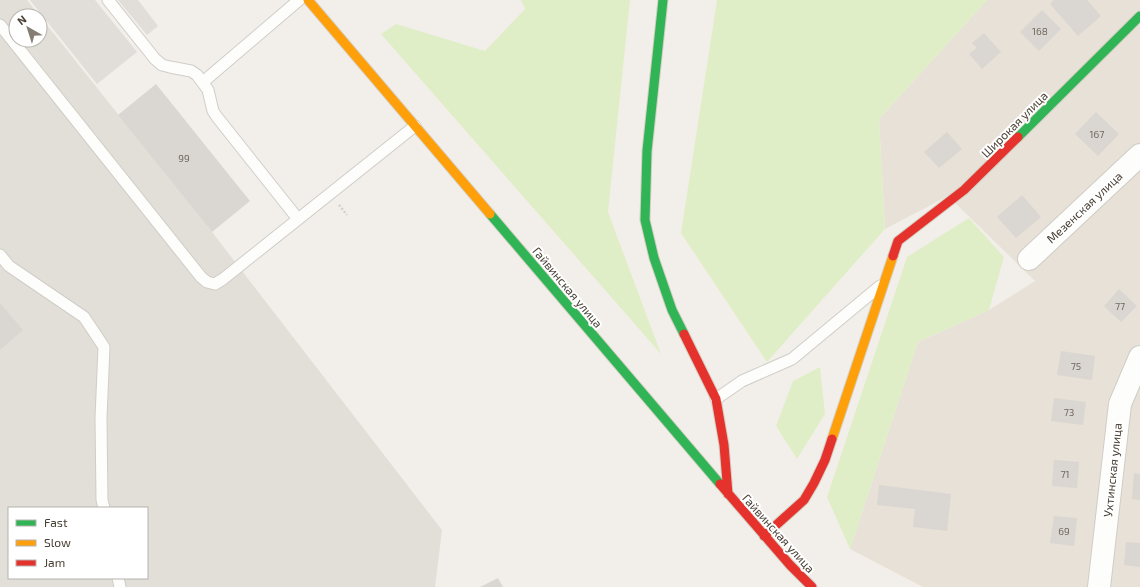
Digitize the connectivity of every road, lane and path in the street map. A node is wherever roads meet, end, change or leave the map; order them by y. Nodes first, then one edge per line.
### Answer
1 (108, 0) edge
2 (299, 0) edge
3 (308, 0) edge
4 (663, 0) edge
5 (1140, 16) edge
6 (2, 31) edge
7 (203, 82) junction
8 (415, 126) junction
9 (1140, 155) edge
10 (337, 201) dead end
11 (347, 215) dead end
12 (298, 219) junction
13 (0, 255) edge
14 (1028, 259) dead end
15 (883, 283) junction
16 (1140, 357) edge
17 (716, 399) junction
18 (728, 494) junction
19 (104, 507) edge
20 (764, 536) junction
21 (812, 587) edge
22 (1099, 587) edge

1 - 7 lane
2 - 7 lane
3 - 8 street, Гайвинская улица
4 - 17 street
5 - 15 street, Широкая улица
6 - 12 lane
7 - 12 lane
8 - 12 lane
8 - 18 street, Гайвинская улица
9 - 14 street, Мезенская улица
10 - 11 path
13 - 19 lane
15 - 17 lane
15 - 20 street
16 - 22 street, Ухтинская улица
17 - 18 street
18 - 20 street, Гайвинская улица
20 - 21 street, Гайвинская улица

